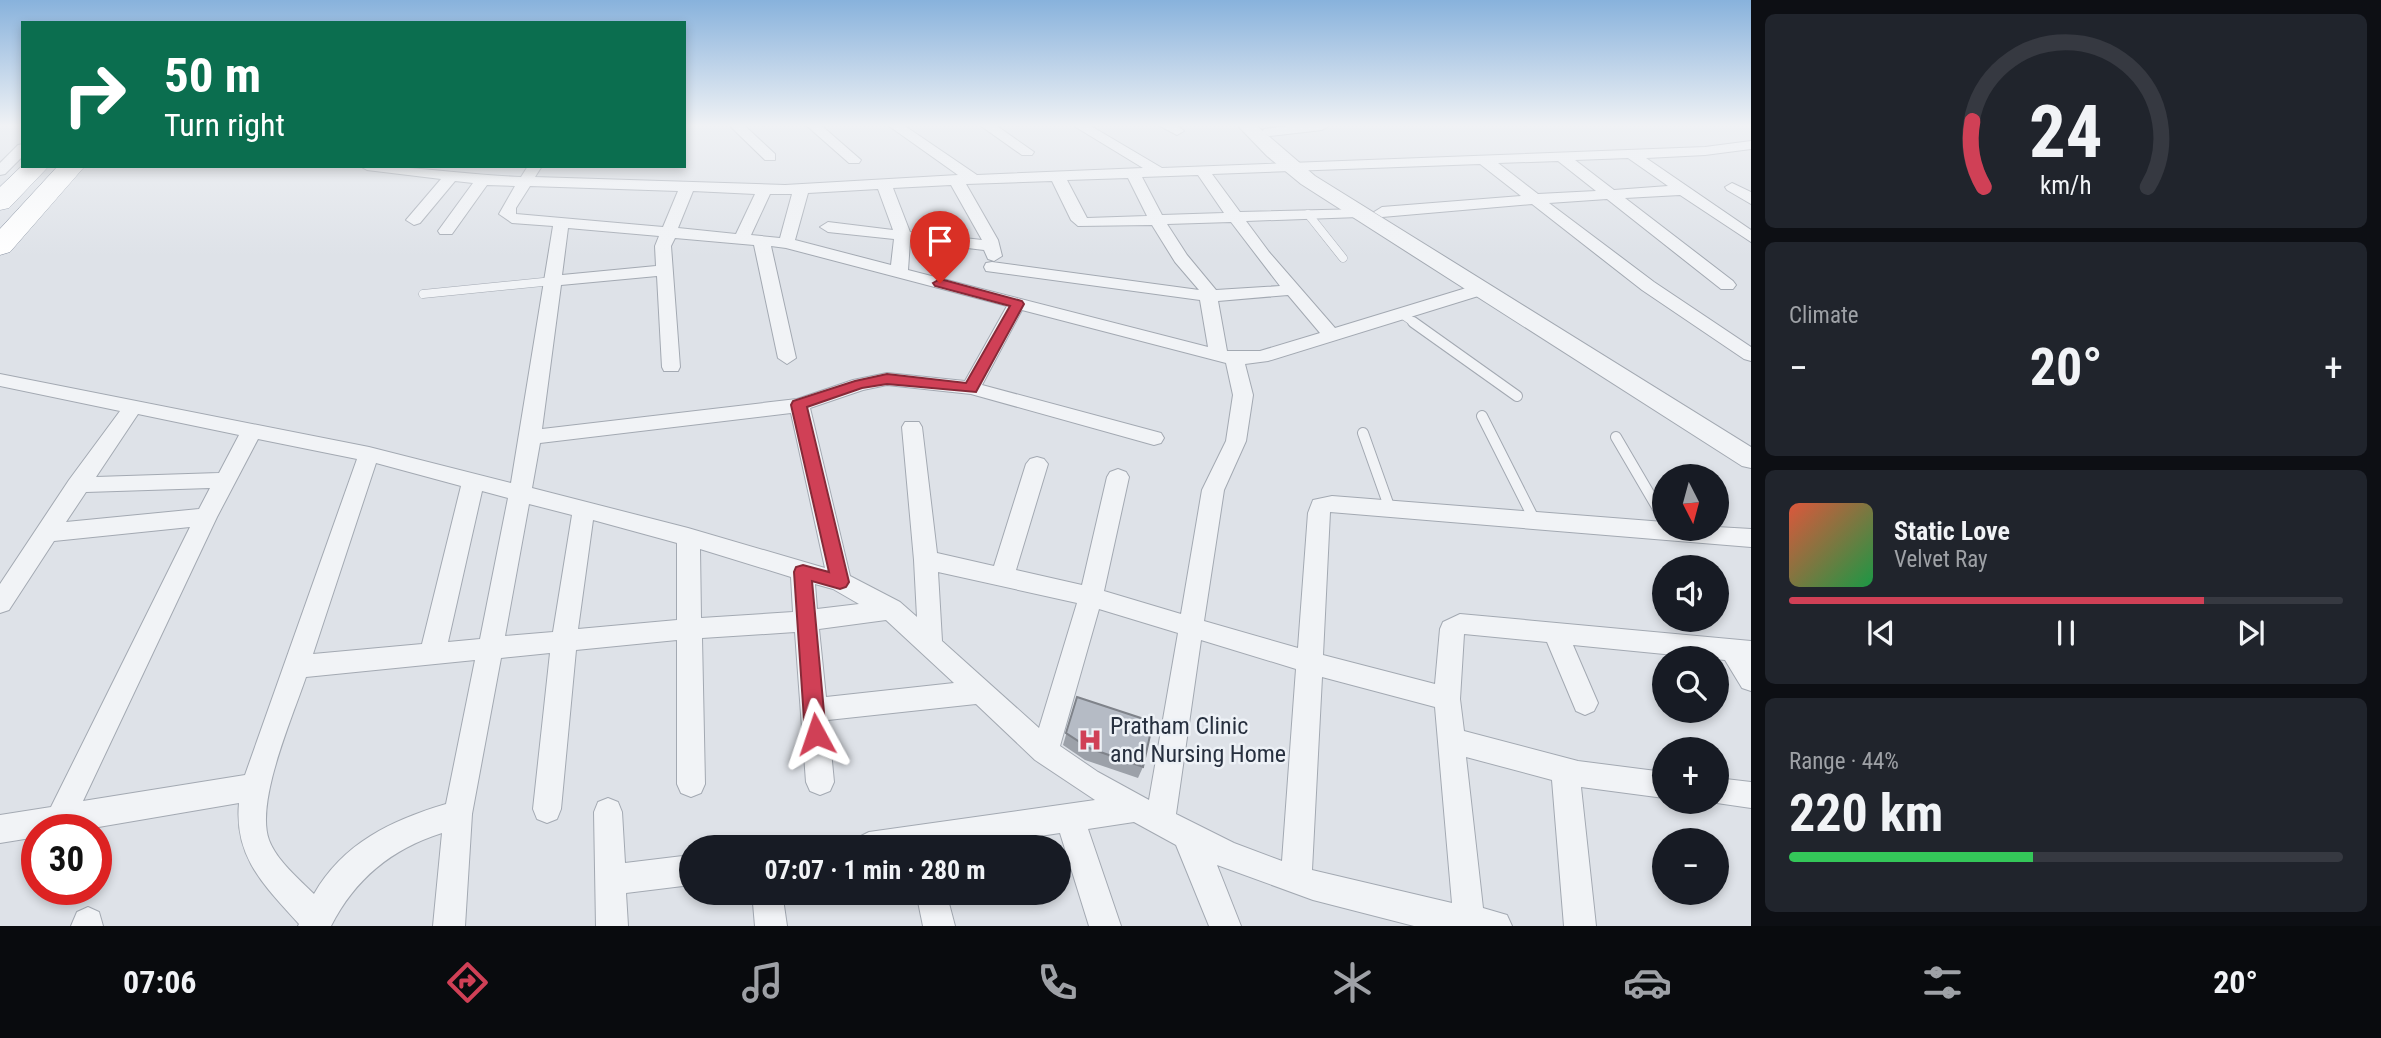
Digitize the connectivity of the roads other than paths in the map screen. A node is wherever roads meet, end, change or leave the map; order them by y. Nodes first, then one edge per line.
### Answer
1 (33, 169) edge
2 (69, 169) edge
3 (389, 169) edge
4 (533, 169) edge
5 (951, 169) edge
6 (1155, 169) edge
7 (1236, 169) edge
8 (1302, 169) edge
9 (1304, 169) edge
10 (1497, 169) edge
11 (1578, 169) edge
12 (1652, 169) edge
13 (1202, 171) junction
14 (1161, 173) junction
15 (1134, 175) junction
16 (1058, 177) junction
17 (450, 178) junction
18 (483, 180) junction
19 (965, 180) junction
20 (524, 183) junction
21 (884, 185) junction
22 (1732, 187) dead end
23 (687, 188) junction
24 (801, 190) junction
25 (1683, 190) junction
26 (764, 191) junction
27 (1609, 194) junction
28 (1535, 198) junction
29 (1751, 199) edge
30 (0, 202) edge
31 (1359, 212) junction
32 (1382, 212) junction
33 (1308, 214) junction
34 (1235, 217) junction
35 (414, 220) dead end
36 (1158, 222) junction
37 (561, 224) junction
38 (446, 230) dead end
39 (667, 231) junction
40 (903, 235) junction
41 (742, 237) junction
42 (1751, 237) edge
43 (761, 239) junction
44 (786, 243) junction
45 (0, 246) edge
46 (992, 246) junction
47 (821, 251) junction
48 (1343, 258) dead end
49 (992, 267) junction
50 (665, 270) junction
51 (899, 272) junction
52 (553, 281) junction
53 (1727, 285) dead end
54 (1482, 289) junction
55 (1291, 290) junction
56 (423, 294) dead end
57 (981, 294) junction
58 (1209, 296) junction
59 (1017, 304) junction
60 (1403, 315) junction
61 (1332, 336) junction
62 (1751, 355) edge
63 (1227, 357) junction
64 (787, 358) dead end
65 (671, 367) dead end
66 (0, 380) edge
67 (971, 388) junction
68 (1517, 396) dead end
69 (799, 405) junction
70 (133, 406) junction
71 (1482, 416) dead end
72 (912, 426) dead end
73 (252, 430) junction
74 (1363, 433) dead end
75 (531, 437) junction
76 (1154, 438) dead end
77 (1616, 438) dead end
78 (1751, 442) edge
79 (369, 454) junction
80 (1751, 459) edge
81 (1037, 464) dead end
82 (1118, 477) dead end
83 (225, 480) junction
84 (473, 482) junction
85 (77, 485) junction
86 (520, 495) junction
87 (1652, 498) edge
88 (1390, 509) junction
89 (583, 512) junction
90 (206, 517) junction
91 (1535, 521) junction
92 (1652, 526) edge
93 (45, 533) junction
94 (1729, 535) edge
95 (688, 537) junction
96 (1751, 538) edge
97 (926, 560) junction
98 (803, 572) junction
99 (1003, 576) junction
100 (840, 582) junction
101 (1091, 597) junction
102 (0, 603) edge
103 (891, 608) junction
104 (806, 621) junction
105 (1192, 626) junction
106 (688, 629) junction
107 (1556, 633) junction
108 (564, 642) junction
109 (930, 644) junction
110 (488, 648) junction
111 (1742, 651) edge
112 (433, 652) junction
113 (1311, 663) junction
114 (296, 667) junction
115 (1751, 680) edge
116 (980, 692) junction
117 (1447, 699) junction
118 (1585, 703) dead end
119 (814, 710) junction
120 (1450, 740) junction
121 (1045, 751) junction
122 (1565, 771) junction
123 (820, 782) dead end
124 (1652, 783) edge
125 (691, 784) dead end
126 (255, 787) junction
127 (1729, 792) edge
128 (1751, 795) edge
129 (547, 809) dead end
130 (608, 812) dead end
131 (62, 814) edge
132 (85, 814) edge
133 (458, 814) junction
134 (1148, 815) junction
135 (1070, 818) junction
136 (21, 825) edge
137 (0, 829) edge
138 (969, 835) edge
139 (1187, 836) junction
140 (679, 872) edge
141 (1296, 879) junction
142 (611, 880) junction
143 (769, 905) edge
144 (935, 905) edge
145 (1454, 922) edge
146 (316, 923) edge
147 (449, 926) edge
148 (612, 926) edge
149 (771, 926) edge
150 (939, 926) edge
151 (1105, 926) edge
152 (1224, 926) edge
153 (1496, 926) edge
154 (1580, 926) edge

1 - 30 highway
2 - 45 highway
3 - 17 street
4 - 20 street
5 - 19 street
6 - 14 street
7 - 13 street
8 - 31 street
9 - 32 street
10 - 28 street
11 - 27 street
12 - 25 street
13 - 14 street
13 - 34 street
14 - 15 street
15 - 16 street
15 - 36 street
16 - 19 street
16 - 36 street
17 - 18 street
17 - 35 street
18 - 20 street
18 - 38 street
19 - 21 street
19 - 46 street
20 - 23 street
20 - 37 street
21 - 24 street
21 - 40 street
22 - 29 street
23 - 26 street
23 - 39 street
24 - 26 street
24 - 44 street
25 - 27 street
25 - 42 street
26 - 41 street
27 - 28 street
27 - 53 street
28 - 32 street
28 - 62 street
31 - 33 street
31 - 54 street
32 - 78 street
33 - 34 street
33 - 48 lane
34 - 36 street
34 - 55 street
36 - 58 street
37 - 39 street
37 - 52 street
39 - 41 street
39 - 50 street
40 - 46 street
40 - 47 street
40 - 51 street
41 - 43 street
43 - 44 street
43 - 64 street
44 - 47 street
46 - 49 street
47 - 51 street
49 - 57 street
49 - 58 street
50 - 52 street
50 - 65 street
51 - 57 street
52 - 56 lane
52 - 75 street
54 - 60 street
54 - 80 street
55 - 58 street
55 - 61 street
57 - 59 street
58 - 63 street
59 - 63 street
59 - 67 street
60 - 61 street
60 - 68 lane
61 - 63 street
63 - 105 street
66 - 70 street
67 - 69 street
67 - 76 street
69 - 75 street
69 - 100 street
70 - 73 street
70 - 85 street
71 - 91 lane
72 - 97 street
73 - 79 street
73 - 83 street
74 - 88 lane
75 - 86 street
77 - 87 lane
79 - 84 street
79 - 114 street
81 - 99 street
82 - 101 street
83 - 85 street
83 - 90 street
84 - 86 street
84 - 112 street
85 - 93 street
86 - 89 street
86 - 110 street
88 - 91 street
88 - 113 street
89 - 95 street
89 - 108 street
90 - 93 street
90 - 131 street
91 - 92 street
93 - 102 street
94 - 96 street
95 - 98 street
95 - 106 street
97 - 99 street
97 - 109 street
98 - 100 street
98 - 104 street
99 - 101 street
100 - 103 street
101 - 105 street
101 - 121 street
103 - 104 street
103 - 109 street
104 - 106 street
104 - 119 street
105 - 113 street
105 - 134 street
106 - 108 street
106 - 125 street
107 - 111 street
107 - 117 street
107 - 118 street
108 - 110 street
108 - 129 street
109 - 116 street
110 - 112 street
110 - 133 street
111 - 115 street
112 - 114 street
113 - 117 street
113 - 141 street
114 - 126 street
116 - 119 street
116 - 121 street
117 - 120 street
119 - 123 street
120 - 122 street
120 - 145 street
121 - 134 street
122 - 124 street
122 - 154 street
126 - 132 street
126 - 146 street
127 - 128 street
130 - 142 street
133 - 146 street
133 - 147 street
134 - 135 street
134 - 139 street
135 - 138 street
135 - 151 street
136 - 137 street
139 - 141 street
139 - 152 street
140 - 142 street
141 - 145 street
142 - 148 street
143 - 149 street
144 - 150 street
145 - 153 street

